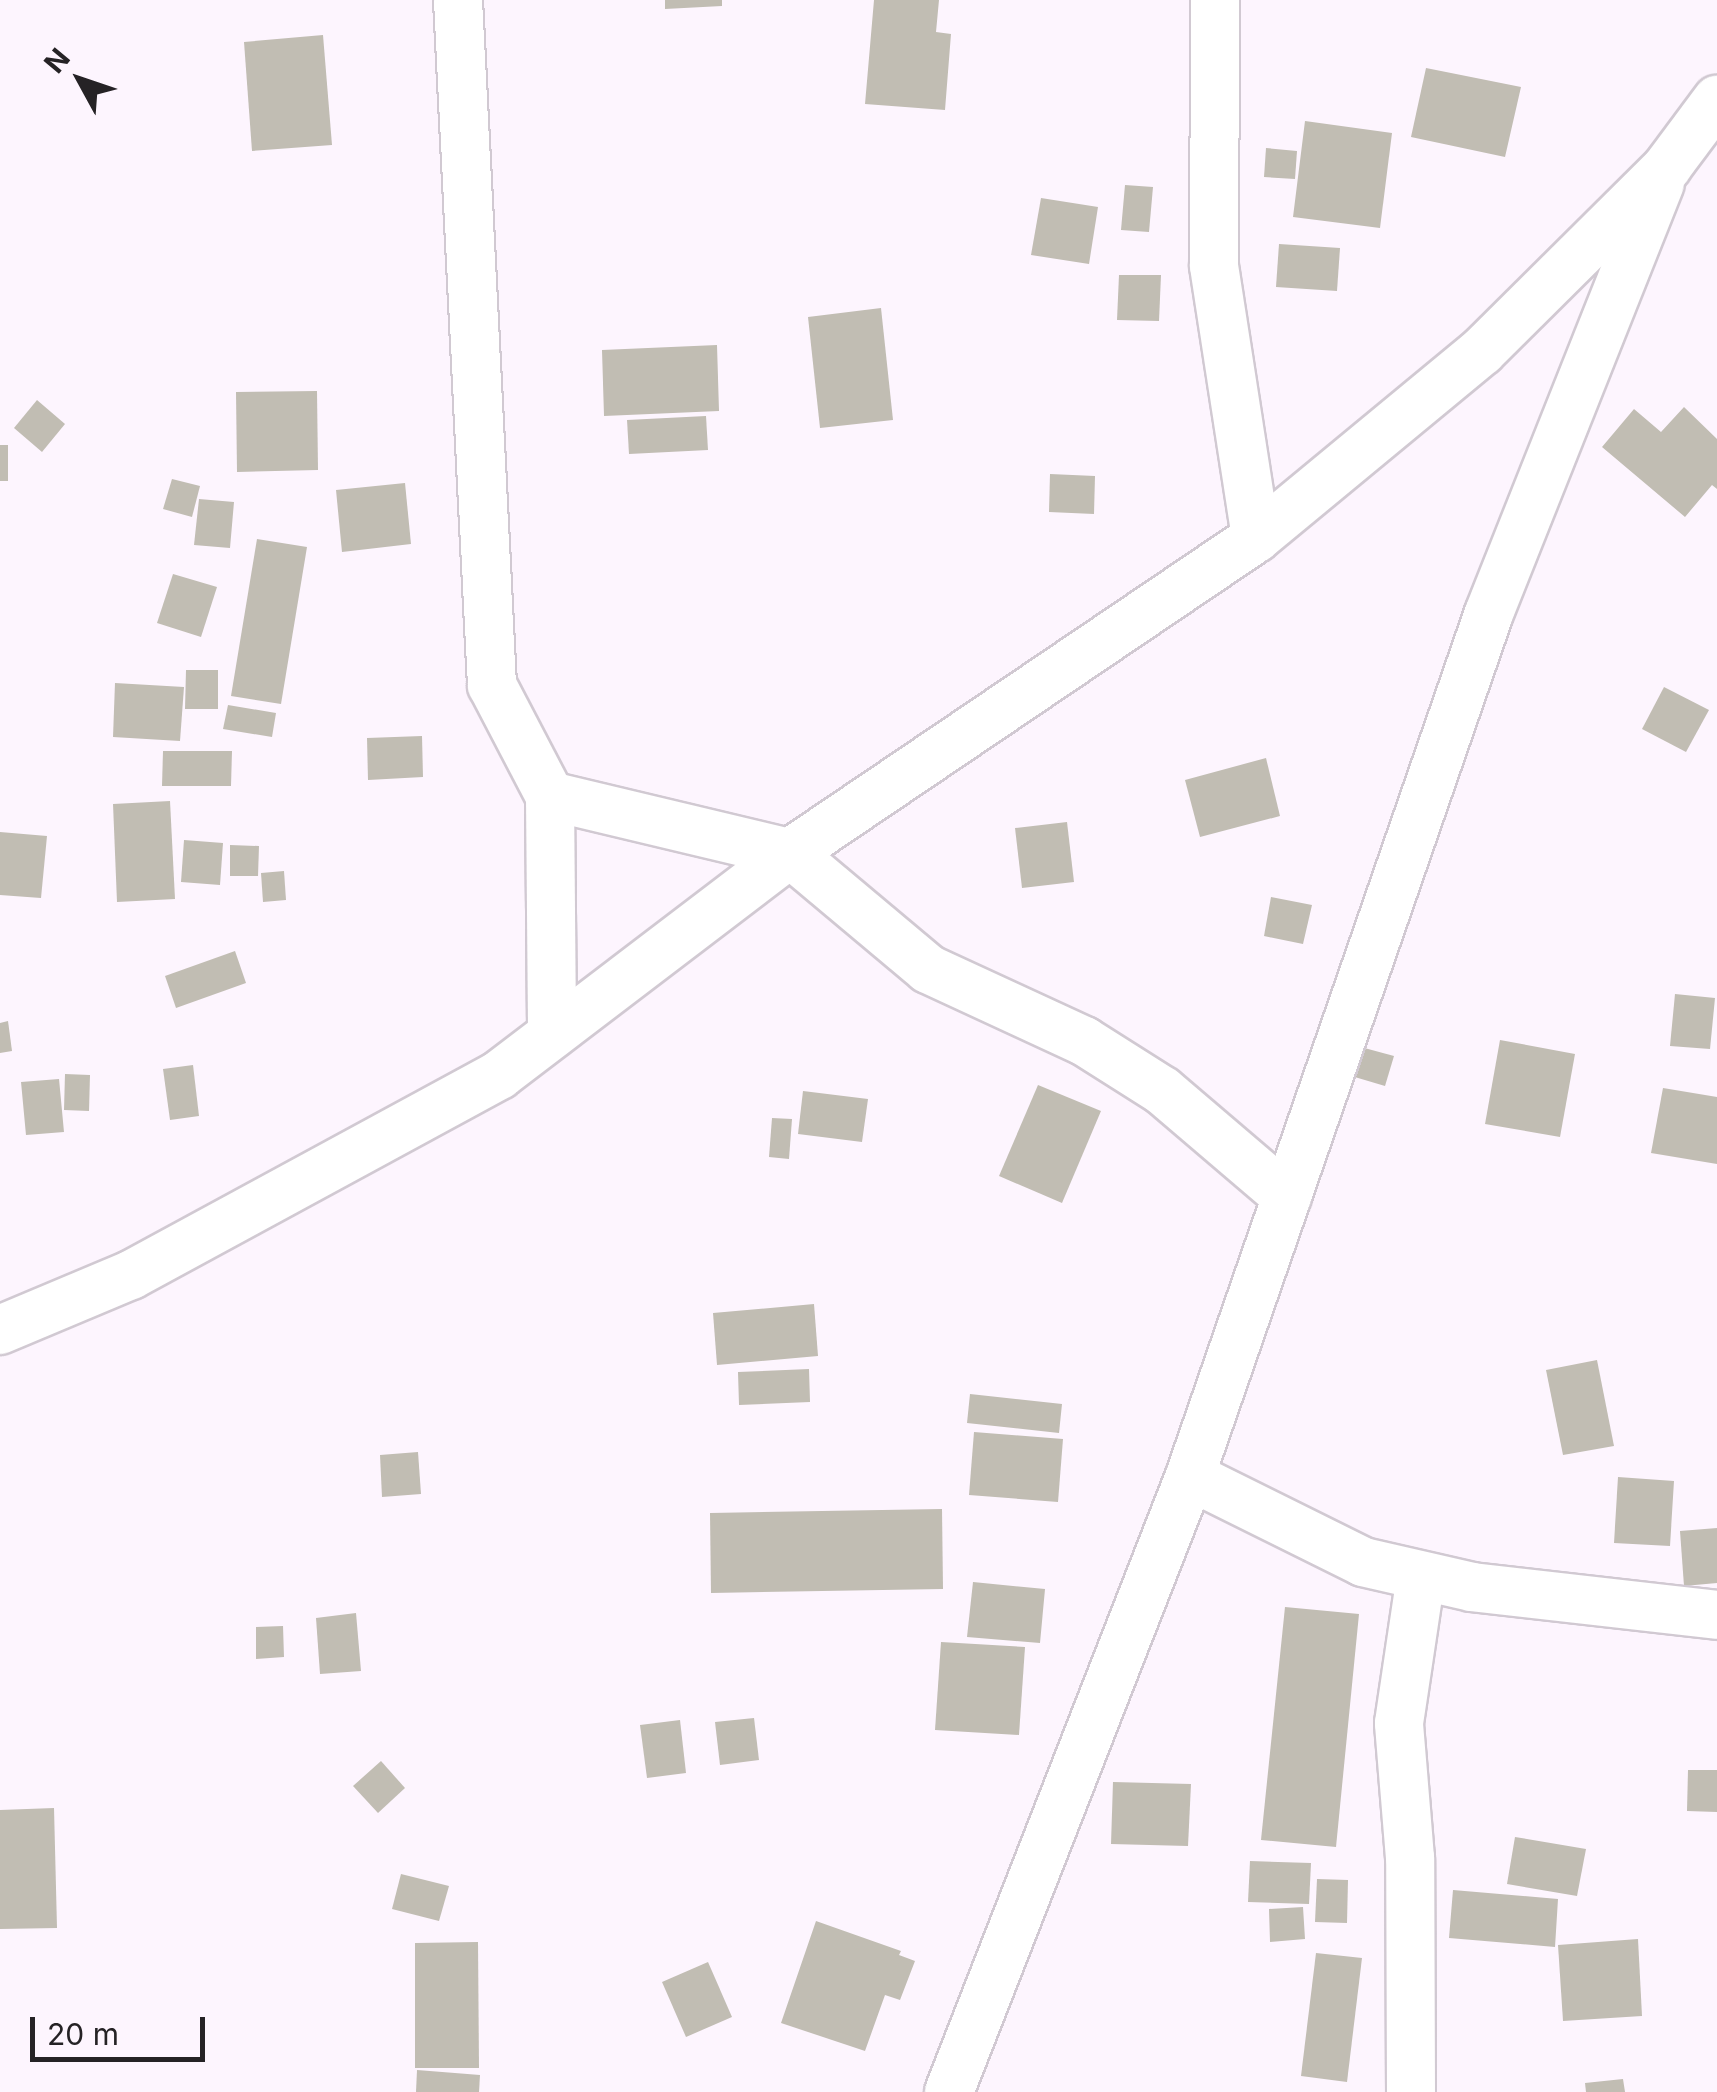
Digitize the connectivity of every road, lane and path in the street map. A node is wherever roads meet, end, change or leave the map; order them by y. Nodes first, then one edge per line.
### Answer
1 (458, 0) edge
2 (1215, 0) edge
3 (1717, 100) edge
4 (1667, 167) junction
5 (1256, 538) junction
6 (550, 796) junction
7 (790, 853) junction
8 (552, 1034) junction
9 (1287, 1197) junction
10 (0, 1330) edge
11 (1190, 1476) junction
12 (1421, 1576) junction
13 (1717, 1616) edge
14 (949, 2092) edge
15 (1411, 2092) edge

1 - 6 street
2 - 5 street
3 - 4 street
4 - 5 street
4 - 9 street
5 - 7 street
6 - 7 street
6 - 8 street
7 - 8 street
7 - 9 street
8 - 10 street
9 - 11 street
11 - 12 street
11 - 14 street
12 - 13 street
12 - 15 street

